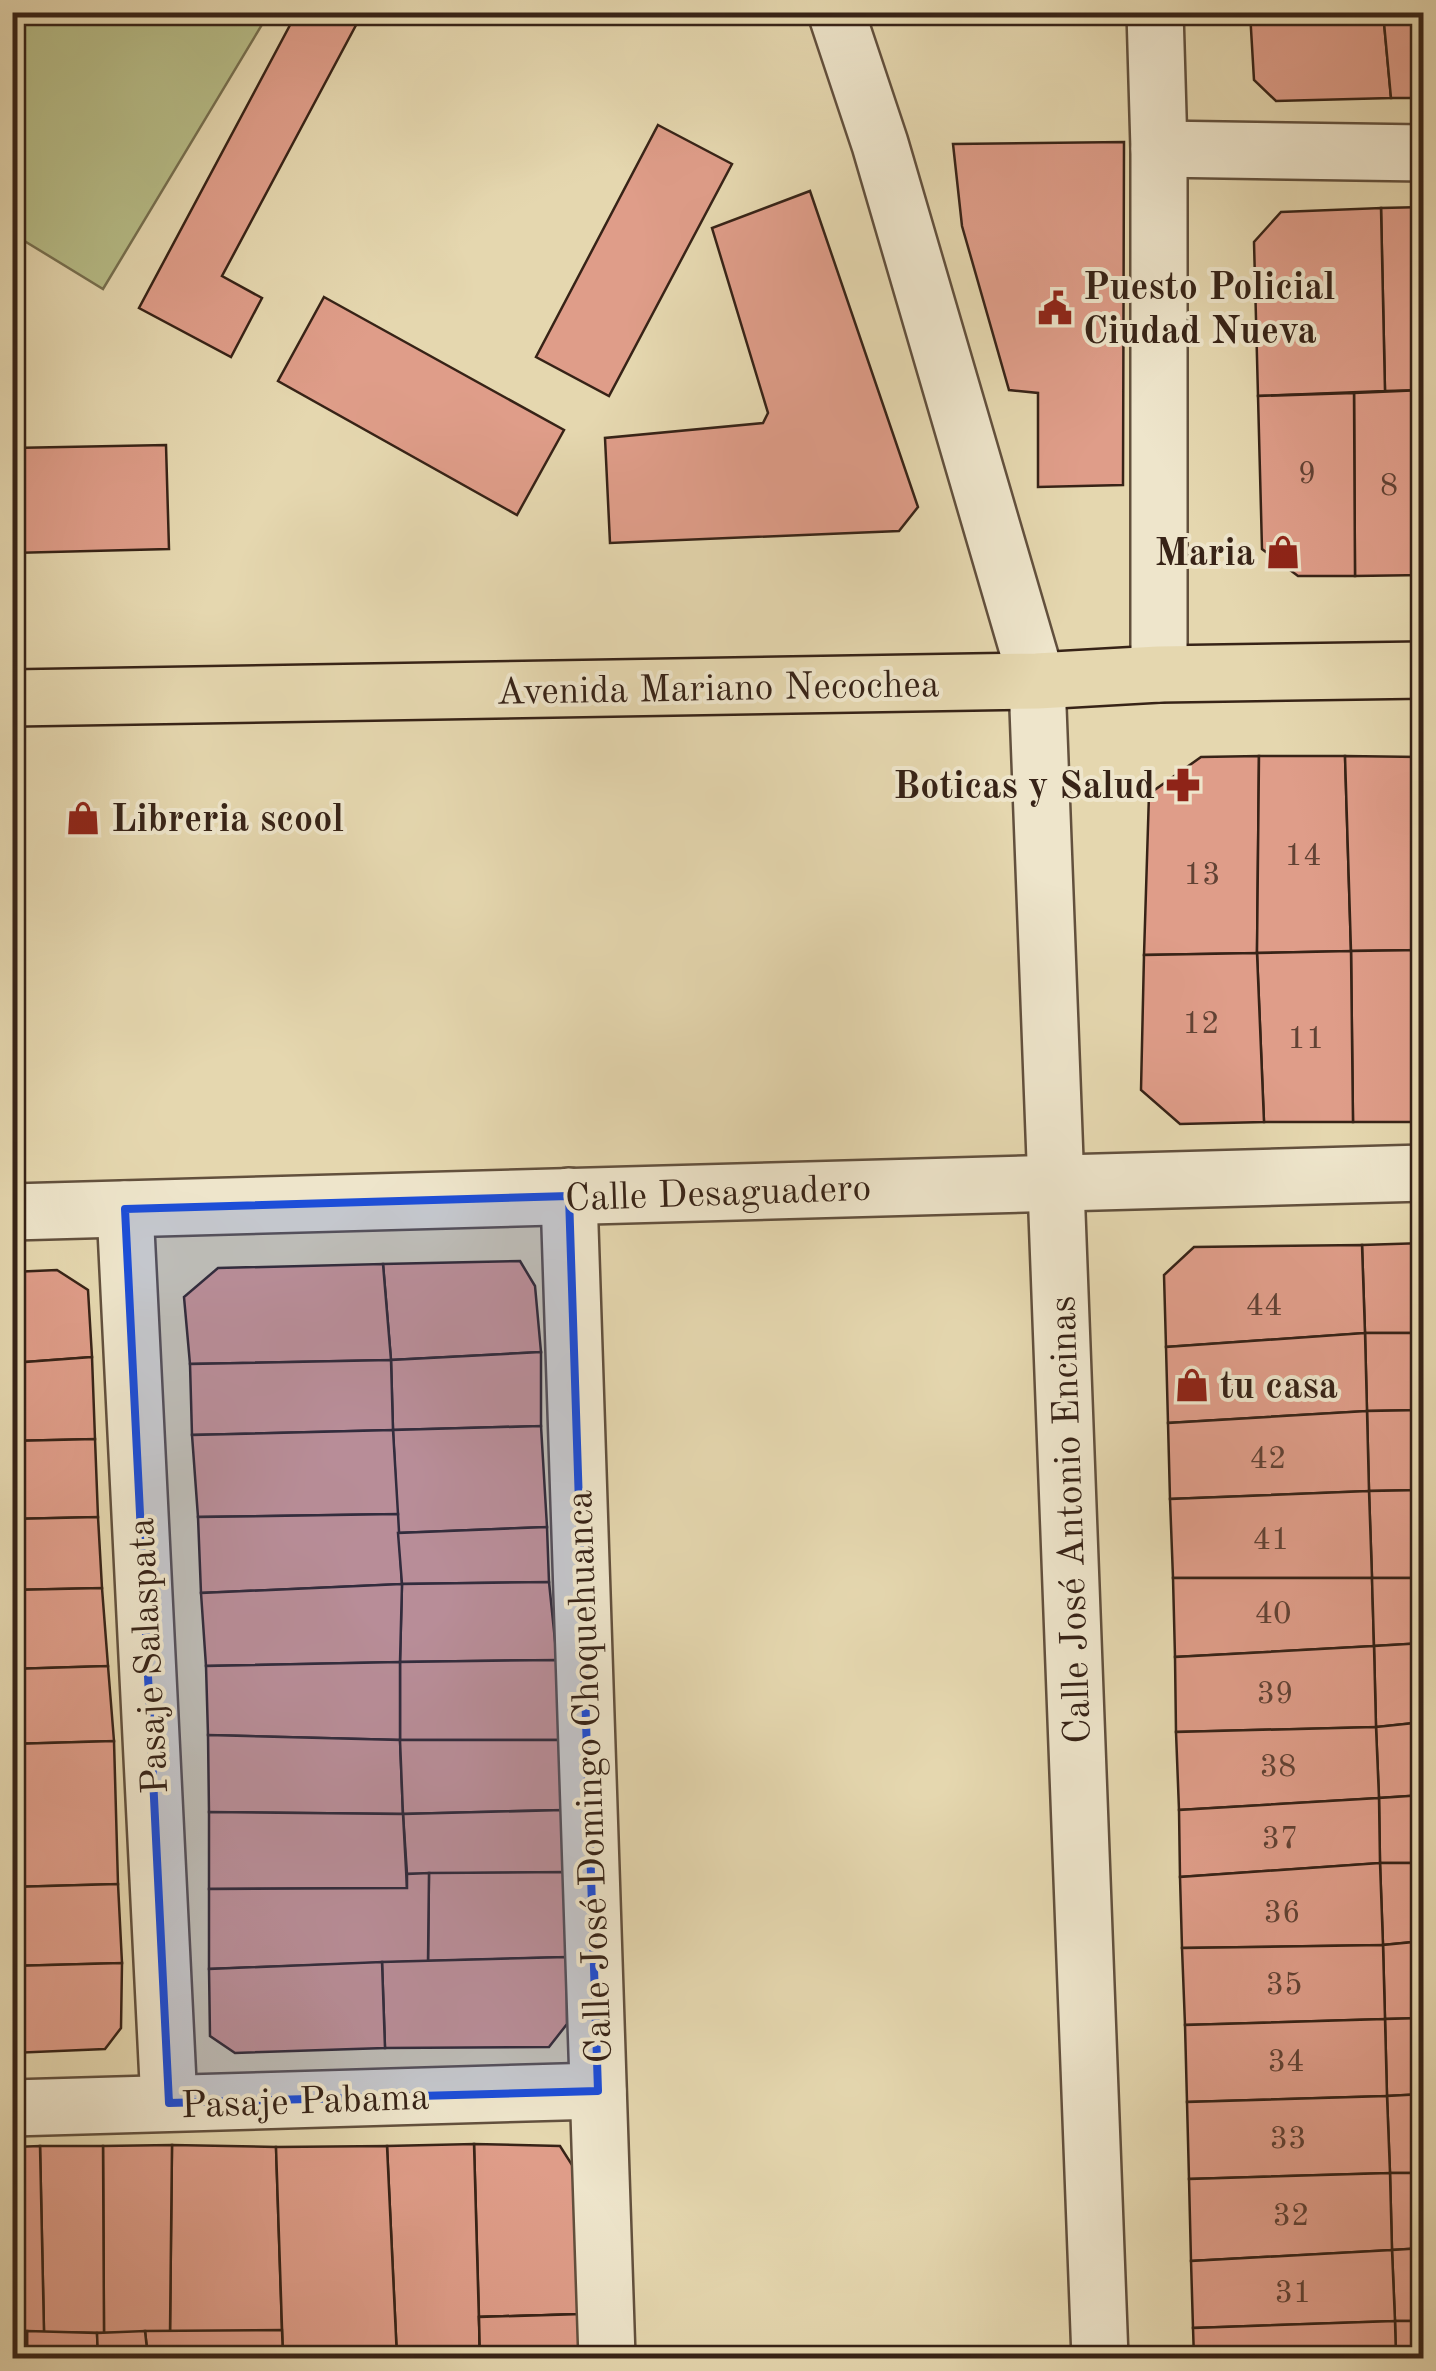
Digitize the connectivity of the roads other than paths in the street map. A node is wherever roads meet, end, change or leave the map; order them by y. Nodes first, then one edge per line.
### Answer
1 (836, 12) edge
2 (1155, 12) edge
3 (1159, 148) junction
4 (1424, 153) edge
5 (1424, 670) edge
6 (1159, 674) junction
7 (1037, 682) junction
8 (12, 698) edge
9 (1424, 1173) edge
10 (1056, 1182) junction
11 (569, 1196) junction
12 (125, 1208) junction
13 (12, 1212) edge
14 (598, 2092) junction
15 (169, 2104) junction
16 (12, 2108) edge
17 (607, 2358) edge
18 (1100, 2358) edge

1 - 7 street, Calle José Antonio Encinas
2 - 3 street
3 - 4 street
3 - 6 street
5 - 6 main road, Avenida Mariano Necochea
6 - 7 main road, Avenida Mariano Necochea
7 - 8 main road, Avenida Mariano Necochea
7 - 10 street, Calle José Antonio Encinas
9 - 10 street, Calle Desaguadero
10 - 11 street, Calle Desaguadero
10 - 18 street, Calle José Antonio Encinas
11 - 12 street, Calle Desaguadero
11 - 14 street, Calle José Domingo Choquehuanca
12 - 13 street, Calle Desaguadero
12 - 15 street, Pasaje Salaspata
14 - 15 street, Pasaje Pabama
14 - 17 street, Calle José Domingo Choquehuanca
15 - 16 street, Pasaje Pabama

